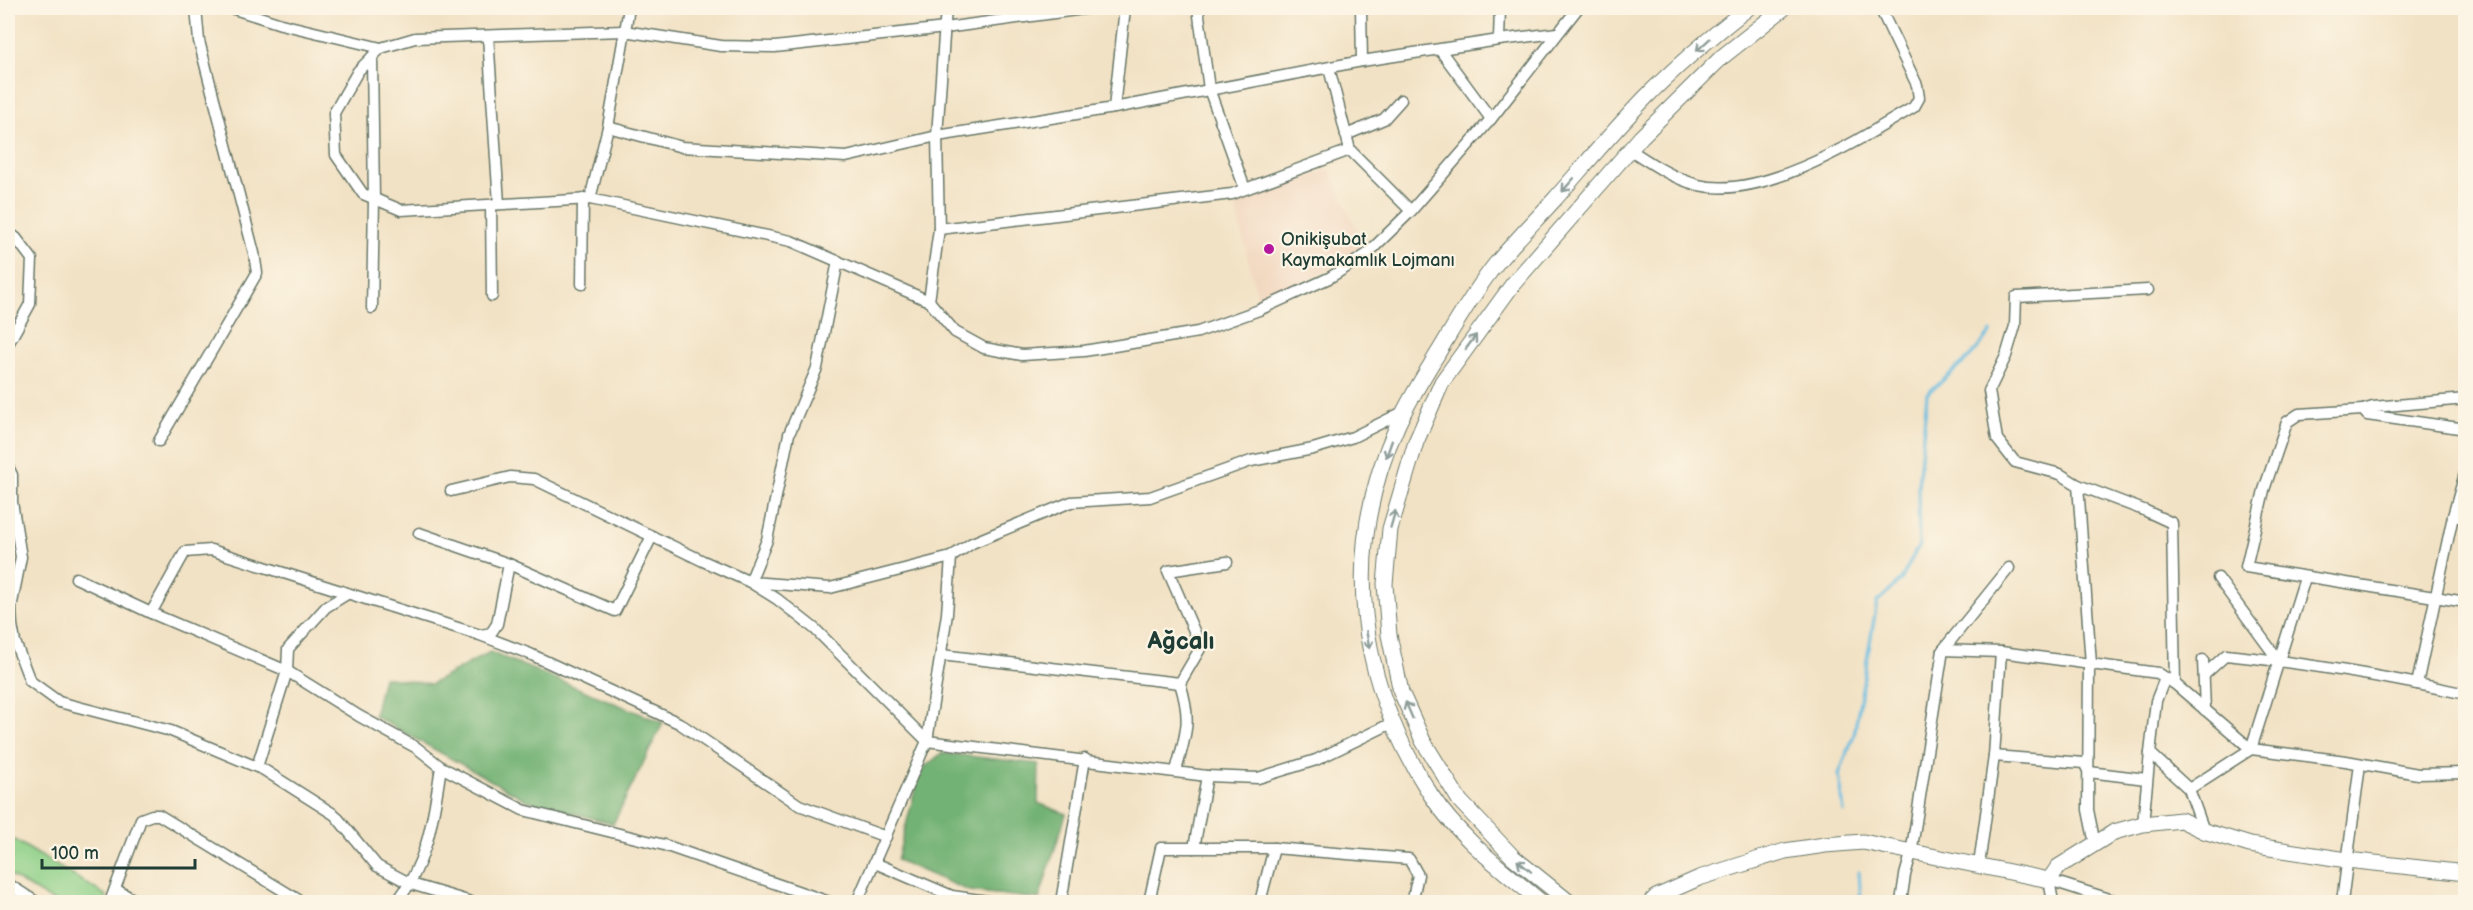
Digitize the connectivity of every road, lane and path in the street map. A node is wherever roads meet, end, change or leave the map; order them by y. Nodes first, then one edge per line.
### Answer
1 (196, 8) edge
2 (231, 8) edge
3 (629, 8) edge
4 (946, 8) edge
5 (1091, 8) edge
6 (1125, 8) edge
7 (1198, 8) edge
8 (1361, 8) edge
9 (1500, 8) edge
10 (1578, 8) edge
11 (1748, 8) edge
12 (1784, 8) edge
13 (1880, 8) edge
14 (1048, 10) edge
15 (945, 28) junction
16 (624, 31) junction
17 (1557, 33) junction
18 (488, 36) junction
19 (1499, 40) junction
20 (381, 48) junction
21 (1440, 50) junction
22 (372, 57) junction
23 (1362, 61) junction
24 (1329, 68) junction
25 (1209, 88) junction
26 (1401, 100) dead end
27 (1114, 108) junction
28 (8, 118) edge
29 (1491, 119) junction
30 (8, 125) edge
31 (608, 127) junction
32 (1346, 135) junction
33 (937, 136) junction
34 (1629, 149) junction
35 (1350, 150) junction
36 (1245, 189) junction
37 (587, 199) junction
38 (374, 200) junction
39 (495, 205) junction
40 (1412, 211) junction
41 (939, 229) junction
42 (8, 231) edge
43 (838, 261) junction
44 (582, 284) dead end
45 (2148, 290) dead end
46 (492, 296) dead end
47 (929, 301) junction
48 (372, 308) dead end
49 (8, 344) edge
50 (2466, 399) edge
51 (2364, 410) junction
52 (1405, 411) junction
53 (2466, 429) edge
54 (159, 441) dead end
55 (8, 467) edge
56 (2466, 471) edge
57 (2078, 485) junction
58 (452, 491) dead end
59 (2453, 516) junction
60 (2466, 518) edge
61 (419, 533) dead end
62 (652, 536) junction
63 (951, 557) junction
64 (1227, 562) dead end
65 (509, 564) junction
66 (2008, 568) dead end
67 (76, 578) dead end
68 (2218, 578) dead end
69 (2306, 578) junction
70 (750, 582) junction
71 (347, 594) junction
72 (2437, 597) junction
73 (2466, 602) edge
74 (151, 613) junction
75 (480, 635) junction
76 (1943, 650) junction
77 (2001, 652) junction
78 (940, 655) junction
79 (2203, 660) dead end
80 (2279, 661) junction
81 (2090, 664) junction
82 (287, 671) junction
83 (2204, 675) junction
84 (2165, 678) junction
85 (1180, 682) junction
86 (2175, 684) junction
87 (2417, 684) junction
88 (2466, 694) edge
89 (2205, 710) junction
90 (1392, 723) junction
91 (927, 741) junction
92 (2251, 749) junction
93 (2150, 753) junction
94 (1994, 756) junction
95 (1085, 759) junction
96 (2360, 764) junction
97 (257, 767) junction
98 (441, 767) junction
99 (1176, 771) junction
100 (2089, 772) junction
101 (2466, 773) edge
102 (1207, 776) junction
103 (2146, 779) junction
104 (2189, 789) junction
105 (2143, 824) junction
106 (2204, 831) junction
107 (886, 837) junction
108 (2095, 844) junction
109 (1194, 848) junction
110 (1274, 848) junction
111 (1911, 854) junction
112 (2347, 860) junction
113 (874, 863) junction
114 (1979, 865) junction
115 (2466, 873) edge
116 (2049, 880) junction
117 (8, 884) edge
118 (411, 884) junction
119 (115, 889) junction
120 (36, 903) edge
121 (110, 903) edge
122 (138, 903) edge
123 (302, 903) edge
124 (397, 903) edge
125 (471, 903) edge
126 (829, 903) edge
127 (857, 903) edge
128 (994, 903) edge
129 (1061, 903) edge
130 (1149, 903) edge
131 (1260, 903) edge
132 (1412, 903) edge
133 (1541, 903) edge
134 (1569, 903) edge
135 (1651, 903) edge
136 (1902, 903) edge
137 (2053, 903) edge
138 (2119, 903) edge
139 (2342, 903) edge

1 - 54 street
2 - 20 street
3 - 16 street
4 - 15 street
5 - 14 street
6 - 27 street
7 - 25 street
8 - 23 street
9 - 19 street
10 - 17 street
11 -> 52 main road
12 - 34 main road
13 - 34 street
14 - 15 street
15 - 16 street
15 - 33 street
16 - 18 street
16 - 31 street
17 - 19 street
17 - 29 street
18 - 20 street
18 - 39 street
19 - 21 street
20 - 22 street
21 - 23 street
21 - 29 street
22 - 38 street
22 - 38 street
23 - 24 street
24 - 25 street
24 - 32 street
25 - 27 street
25 - 36 street
26 - 32 street
27 - 33 street
28 - 30 street
29 - 40 street
31 - 33 street
31 - 37 street
32 - 35 street
33 - 41 street
134 -> 34 main road
35 - 36 street
35 - 40 street
36 - 41 street
37 - 39 street
37 - 43 street
37 - 44 street
38 - 39 street
38 - 48 street
39 - 46 street
40 - 47 street
41 - 47 street
42 - 49 street
43 - 47 street
43 - 70 street
45 - 57 street
50 - 51 street
51 - 53 street
51 - 69 street
52 - 63 street
52 -> 90 main road
55 - 97 street
56 - 59 street
57 - 81 street
57 - 86 street
58 - 62 street
59 - 60 street
59 - 72 street
61 - 65 street
62 - 65 street
62 - 70 street
63 - 70 street
63 - 78 street
64 - 85 street
65 - 75 street
66 - 76 street
67 - 74 street
68 - 80 street
69 - 72 street
69 - 80 street
70 - 91 street
71 - 74 street
71 - 75 street
71 - 82 street
72 - 73 street
72 - 87 street
74 - 82 street
75 - 107 street
76 - 77 street
76 - 111 street
77 - 81 street
77 - 94 street
78 - 85 street
78 - 91 street
79 - 83 street
80 - 83 street
80 - 87 street
80 - 92 street
81 - 84 street
81 - 100 street
82 - 97 street
82 - 98 street
83 - 89 street
84 - 86 street
84 - 93 street
85 - 99 street
86 - 89 street
87 - 88 street
89 - 92 street
90 - 102 street
90 - 133 main road
91 - 95 street
91 - 107 street
92 - 96 street
92 - 104 street
93 - 103 street
93 - 104 street
94 - 100 street
94 - 114 street
95 - 99 street
95 - 129 street
96 - 101 street
96 - 112 street
97 - 118 street
98 - 118 street
98 - 126 street
99 - 102 street
100 - 103 street
100 - 108 street
102 - 109 street
103 - 105 street
104 - 106 street
105 - 106 main road
105 - 108 main road
106 - 112 main road
107 - 113 street
108 - 116 main road
109 - 110 street
109 - 130 street
110 - 131 street
110 - 132 street
111 - 114 main road
111 - 135 main road
111 - 136 street
112 - 115 main road
112 - 139 street
113 - 127 street
113 - 128 street
114 - 116 main road
116 - 137 street
116 - 138 street
117 - 120 street
118 - 124 street
118 - 125 street
119 - 121 street
119 - 122 street
119 - 123 street

